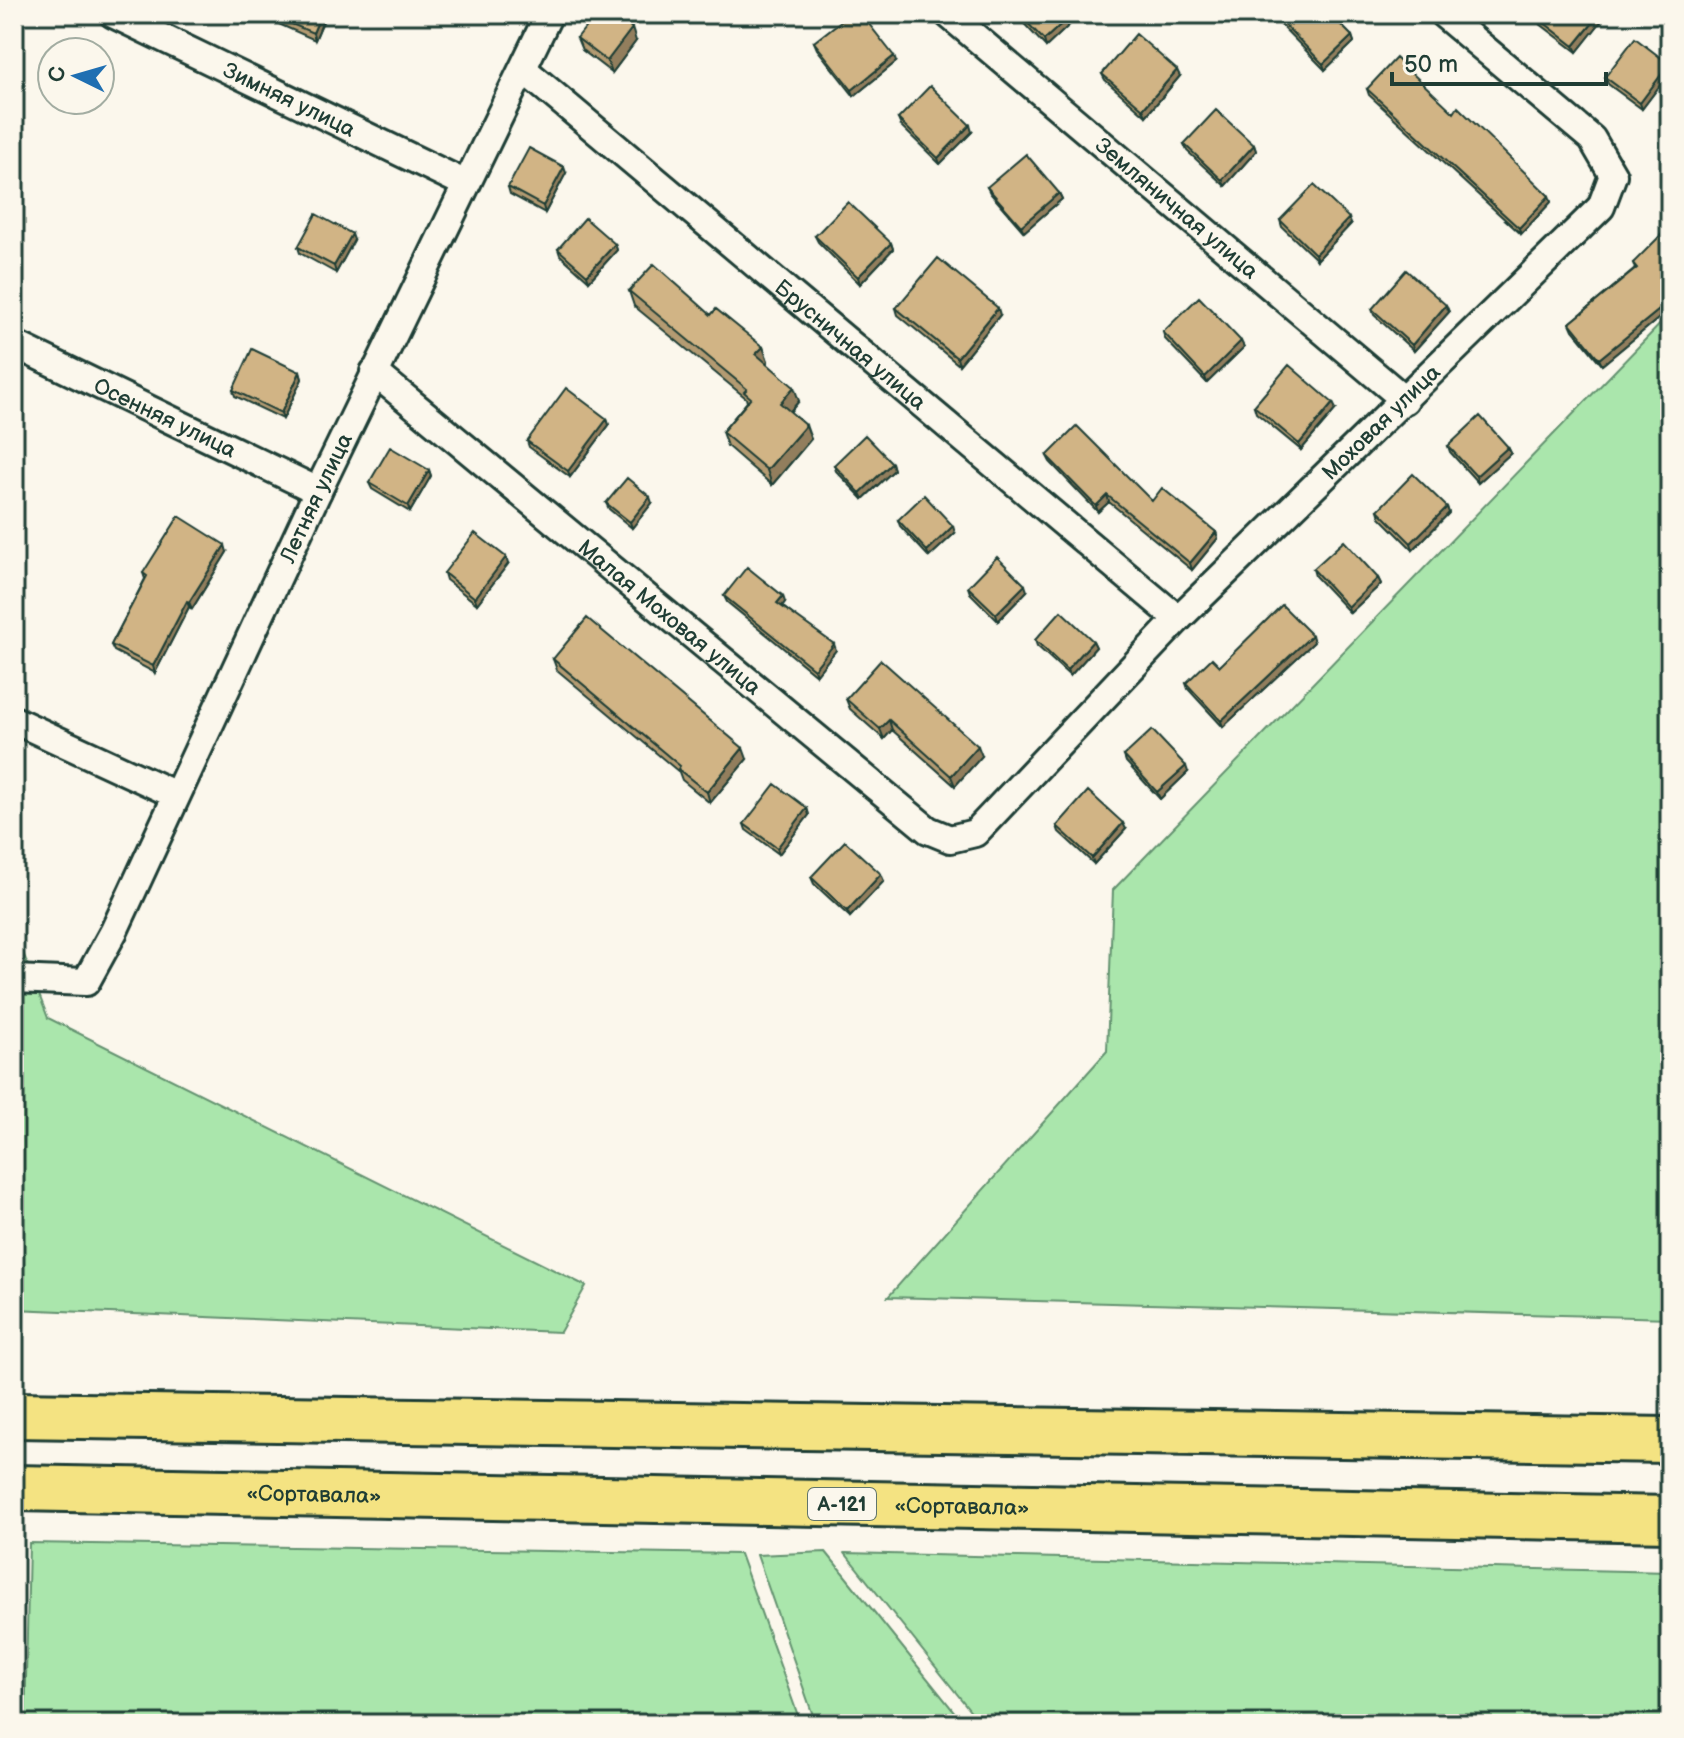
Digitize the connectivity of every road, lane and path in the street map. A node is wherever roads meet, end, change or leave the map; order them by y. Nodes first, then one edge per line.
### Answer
1 (113, 14) edge
2 (549, 14) edge
3 (948, 14) edge
4 (1443, 14) edge
5 (523, 69) junction
6 (466, 184) junction
7 (14, 344) edge
8 (374, 372) junction
9 (1405, 400) junction
10 (318, 491) junction
11 (1178, 619) junction
12 (14, 720) edge
13 (176, 795) junction
14 (975, 833) joint
15 (14, 979) edge
16 (14, 1415) edge
17 (1670, 1440) edge
18 (14, 1488) edge
19 (1670, 1519) edge

1 - 6 street, Зимняя улица
2 - 5 street, Летняя улица
3 - 9 street, Земляничная улица
4 - 9 street, Моховая улица
5 - 6 street, Летняя улица
5 - 11 street, Брусничная улица
6 - 8 street, Летняя улица
7 - 10 street, Осенняя улица
8 - 10 street, Летняя улица
8 - 14 street, Малая Моховая улица
9 - 11 street, Моховая улица
10 - 13 street, Летняя улица
11 - 14 street, Моховая улица
12 - 13 street
13 - 15 street, Летняя улица
16 - 17 highway
18 - 19 highway, «Сортавала» / А-121

